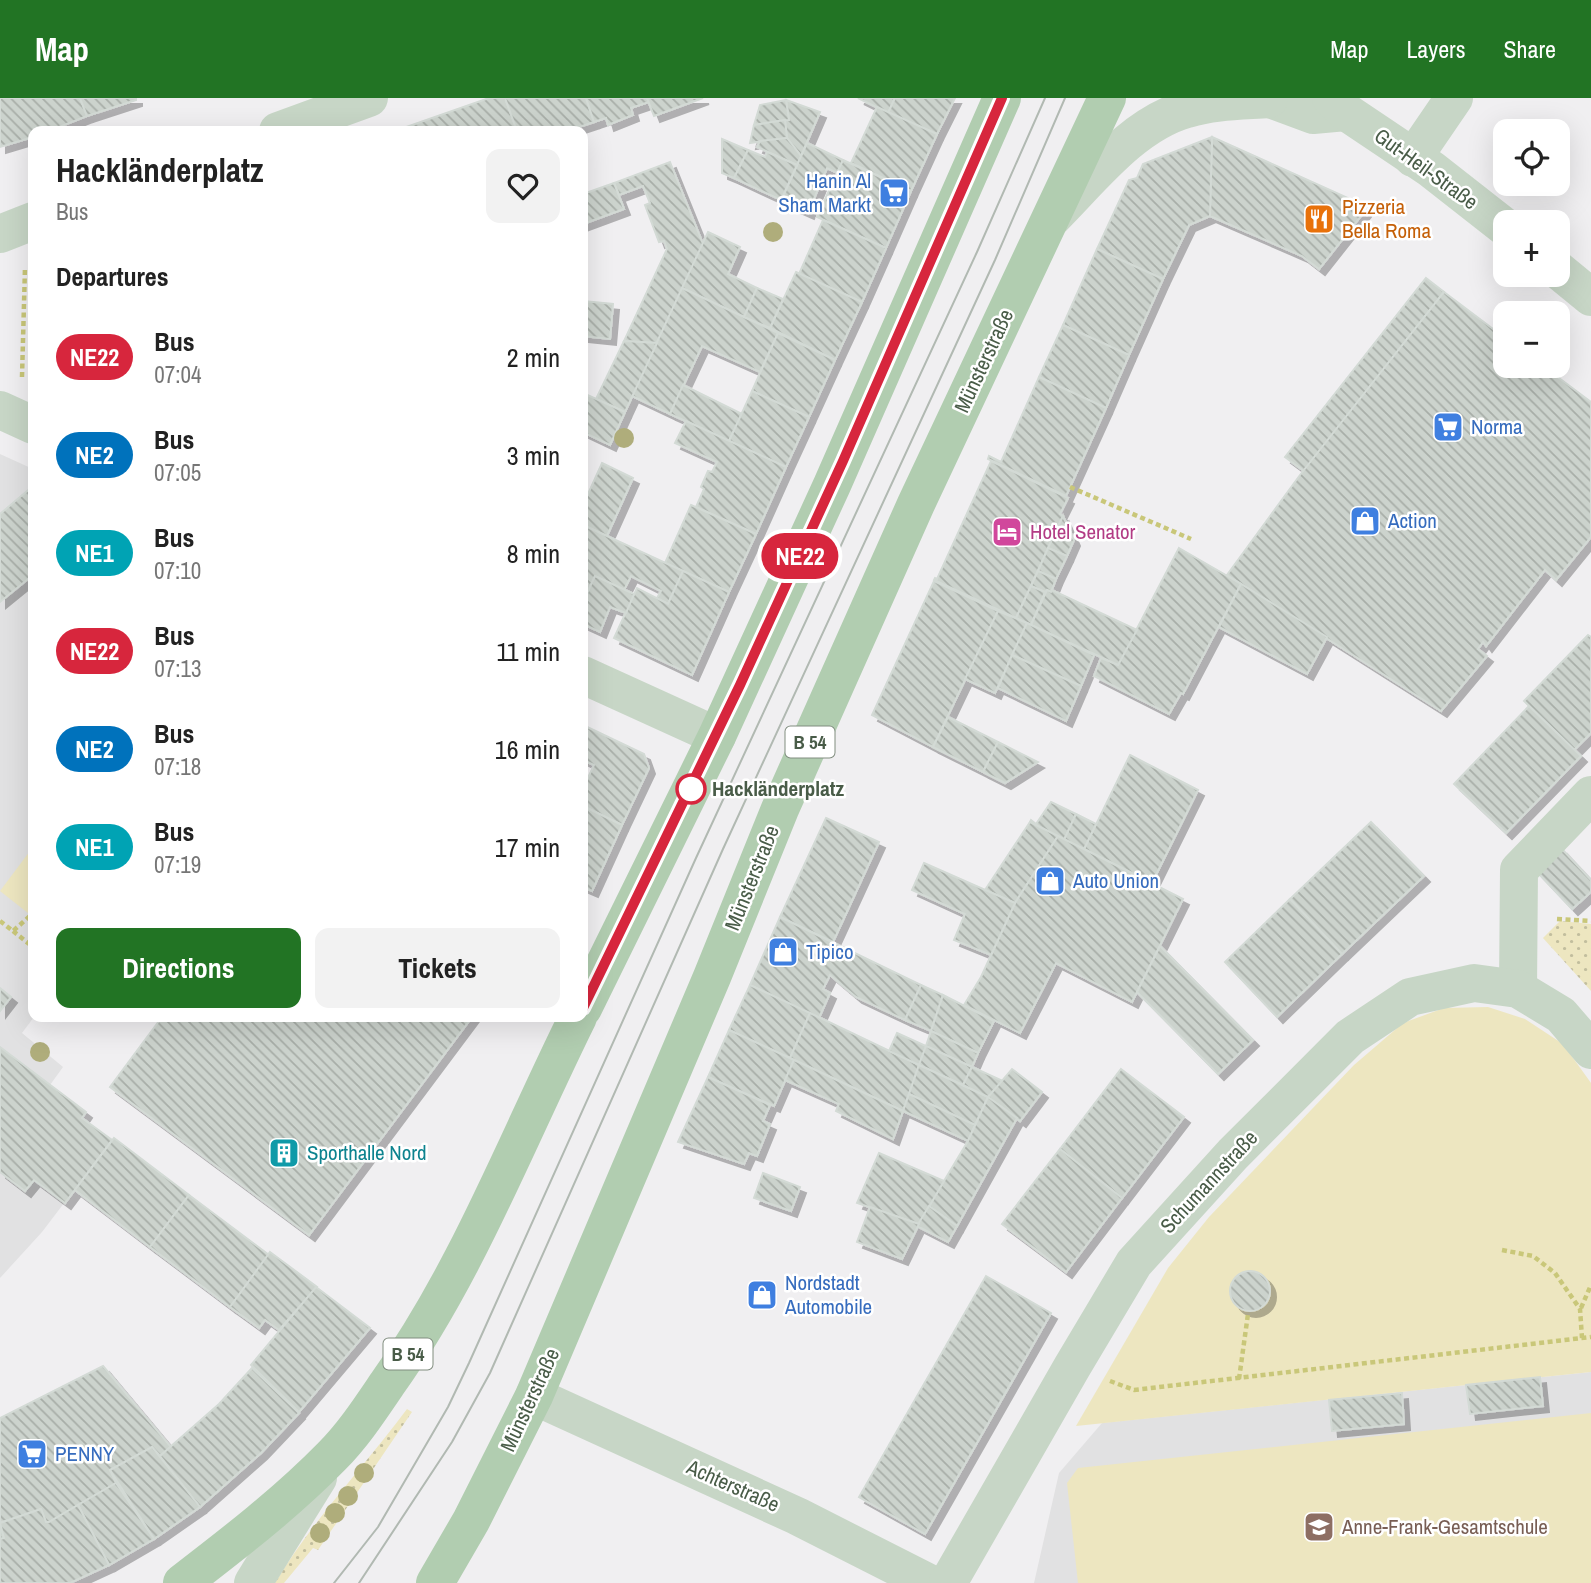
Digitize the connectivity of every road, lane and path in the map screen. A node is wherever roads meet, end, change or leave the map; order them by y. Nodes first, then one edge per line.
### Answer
1 (369, 98) edge
2 (1002, 98) edge
3 (1107, 98) edge
4 (1268, 98) edge
5 (1454, 98) edge
6 (1339, 105) edge
7 (292, 126) edge
8 (1422, 164) junction
9 (1493, 218) edge
10 (1049, 221) junction
11 (20, 226) edge
12 (1570, 280) edge
13 (1591, 297) edge
14 (18, 418) edge
15 (1070, 487) dead end
16 (1191, 539) dead end
17 (588, 677) edge
18 (717, 736) junction
19 (1591, 795) edge
20 (28, 918) edge
21 (0, 921) edge
22 (13, 931) junction
23 (28, 943) edge
24 (1518, 989) junction
25 (588, 998) edge
26 (576, 1022) edge
27 (1591, 1050) edge
28 (1503, 1250) dead end
29 (1591, 1284) edge
30 (1580, 1309) junction
31 (1248, 1314) dead end
32 (1591, 1337) edge
33 (1582, 1338) junction
34 (1072, 1367) junction
35 (1239, 1379) junction
36 (534, 1396) junction
37 (332, 1456) junction
38 (182, 1583) edge
39 (253, 1583) edge
40 (435, 1583) edge
41 (929, 1583) edge
42 (948, 1583) edge

1 - 7 street
2 - 18 main road
3 - 10 main road, Münsterstraße / B 54
4 - 6 street, Gut-Heil-Straße
4 - 10 street, Gut-Heil-Straße
5 - 8 street
6 - 8 street, Gut-Heil-Straße
8 - 9 street, Gut-Heil-Straße
10 - 36 main road, Münsterstraße / B 54
11 - 14 path
12 - 13 street
15 - 16 path
17 - 18 street
18 - 25 main road
19 - 24 street
20 - 22 path
21 - 22 path
22 - 23 path
24 - 27 street, Schumannstraße
24 - 34 street, Schumannstraße
26 - 37 main road, B 54
28 - 30 path
29 - 30 path
30 - 33 path
31 - 35 path
32 - 33 path
33 - 35 path
34 - 35 path
34 - 42 street, Schumannstraße
36 - 40 main road, Münsterstraße / B 54
36 - 41 street, Achterstraße
37 - 38 main road, B 54
37 - 39 street

